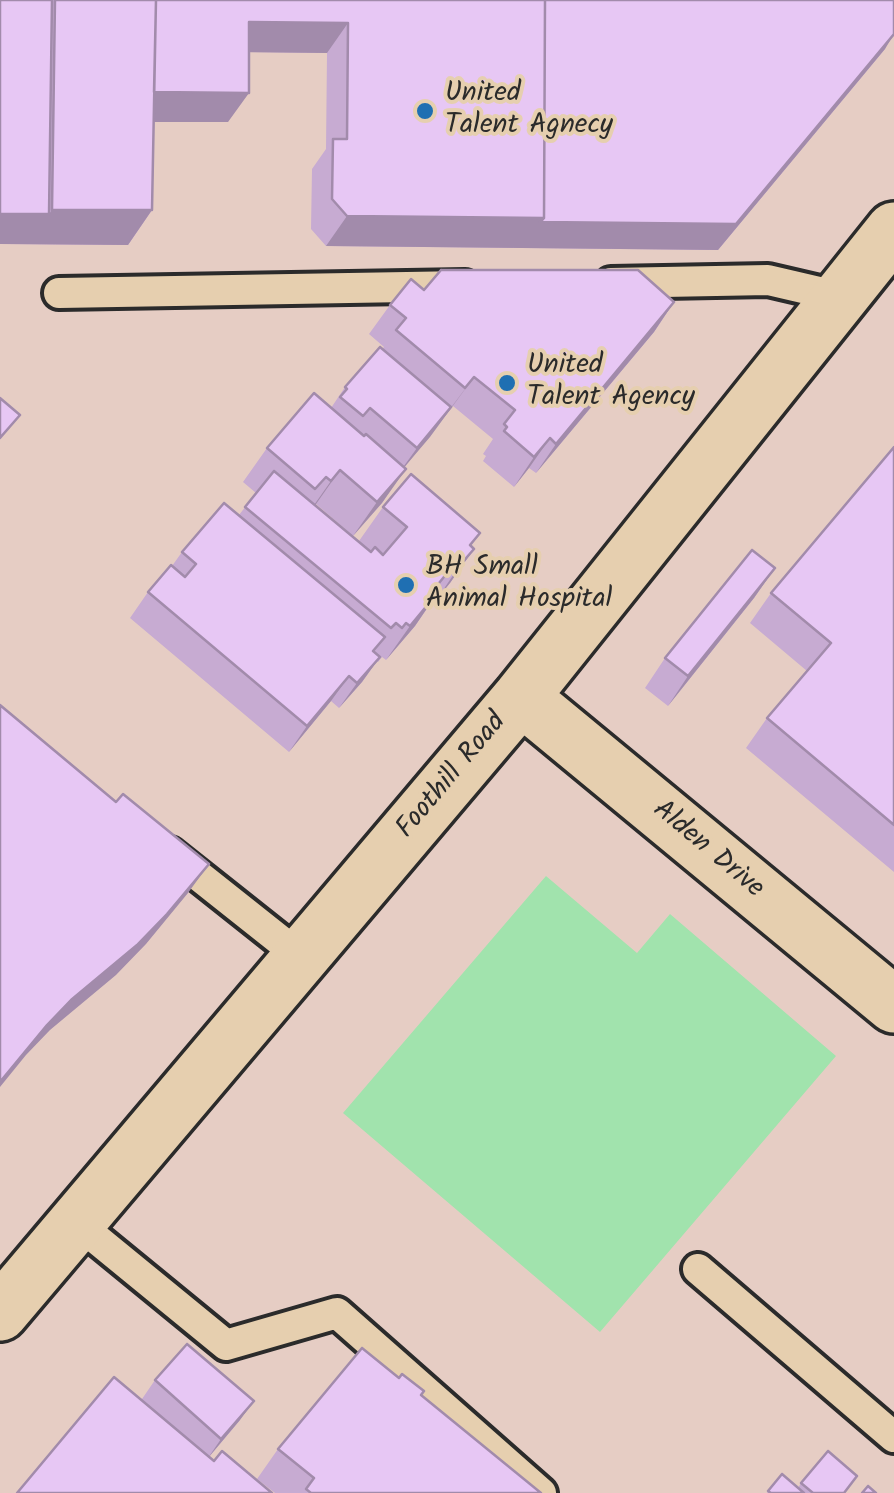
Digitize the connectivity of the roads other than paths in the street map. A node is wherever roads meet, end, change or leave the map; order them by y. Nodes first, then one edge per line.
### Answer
1 (894, 230) edge
2 (591, 283) edge
3 (492, 285) edge
4 (59, 293) dead end
5 (841, 297) junction
6 (521, 697) junction
7 (148, 834) edge
8 (301, 957) junction
9 (894, 1005) edge
10 (77, 1223) junction
11 (698, 1268) dead end
12 (0, 1314) edge
13 (894, 1438) edge
14 (541, 1493) edge

1 - 5 street, Foothill Road
2 - 5 lane
3 - 4 lane
5 - 6 street, Foothill Road
6 - 8 street, Foothill Road
6 - 9 street, Alden Drive
7 - 8 lane
8 - 10 street, Foothill Road
10 - 12 street, Foothill Road
10 - 14 lane
11 - 13 lane

